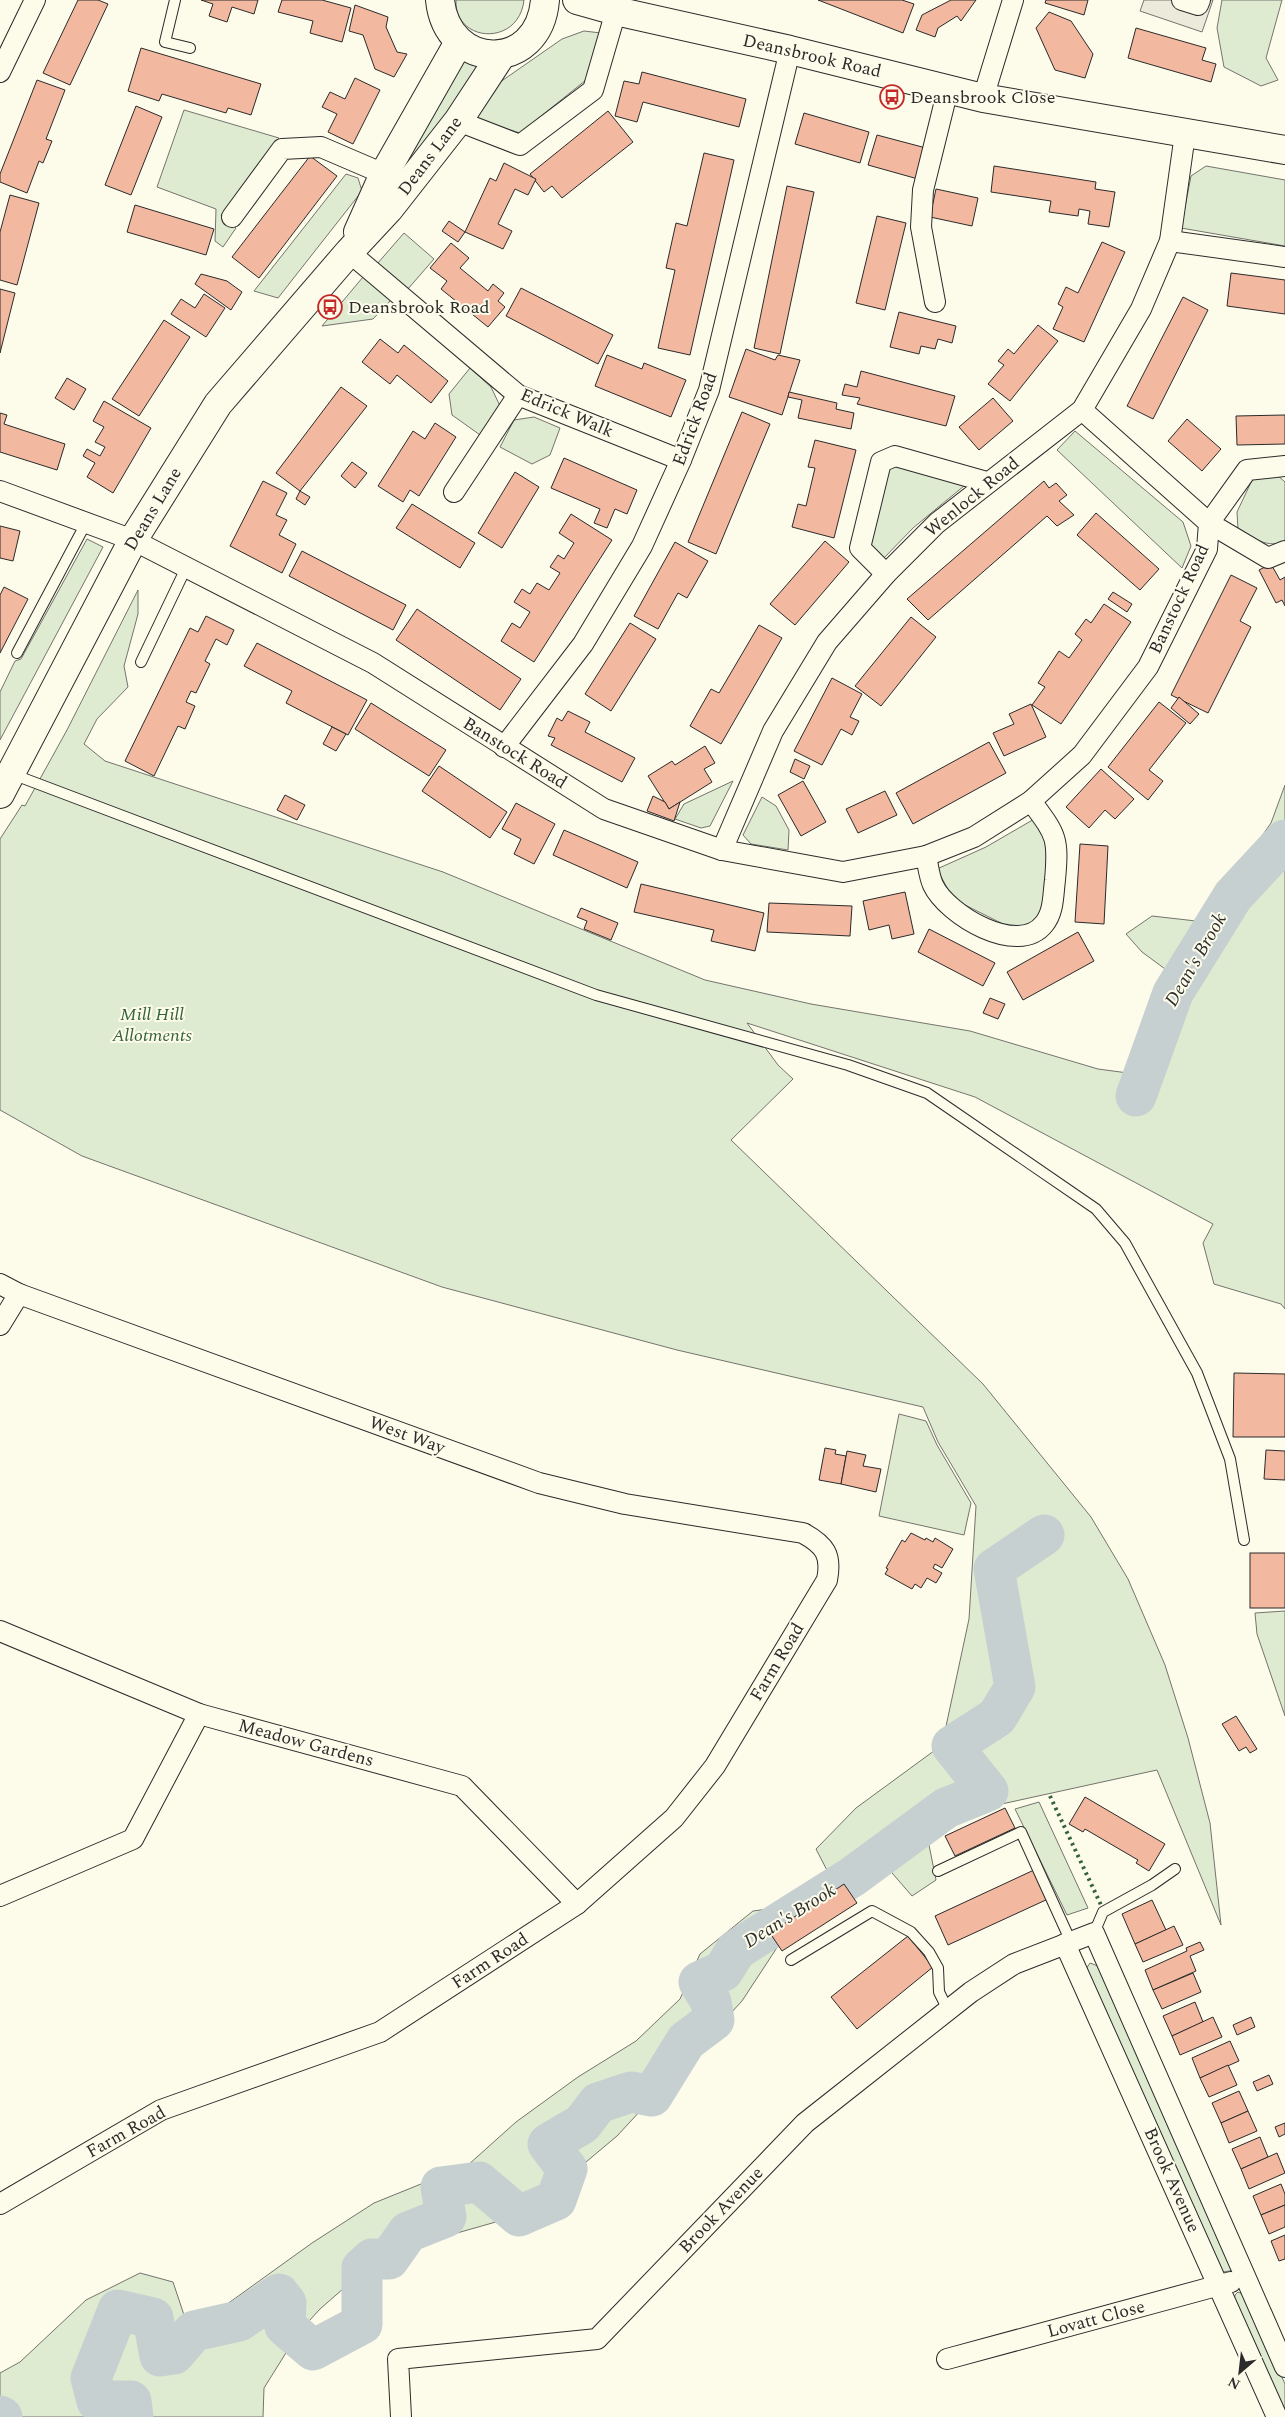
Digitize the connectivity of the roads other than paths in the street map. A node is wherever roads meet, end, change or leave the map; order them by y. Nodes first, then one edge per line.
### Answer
1 (35, 0) edge
2 (176, 0) edge
3 (440, 0) edge
4 (545, 0) edge
5 (577, 0) edge
6 (1013, 0) edge
7 (1182, 0) edge
8 (1200, 0) edge
9 (610, 10) junction
10 (539, 28) junction
11 (459, 42) junction
12 (190, 48) dead end
13 (790, 50) junction
14 (502, 54) junction
15 (0, 72) edge
16 (948, 89) junction
17 (983, 98) junction
18 (458, 121) junction
19 (1185, 134) junction
20 (1285, 150) edge
21 (384, 174) junction
22 (232, 217) dead end
23 (1170, 241) junction
24 (349, 252) junction
25 (1285, 257) edge
26 (935, 302) dead end
27 (518, 395) junction
28 (1082, 410) junction
29 (681, 460) junction
30 (1285, 466) edge
31 (987, 482) junction
32 (0, 492) edge
33 (454, 492) dead end
34 (86, 523) junction
35 (1209, 523) junction
36 (133, 540) junction
37 (1285, 551) edge
38 (186, 568) junction
39 (886, 574) junction
40 (17, 653) dead end
41 (141, 662) dead end
42 (504, 747) junction
43 (6, 784) edge
44 (1031, 801) junction
45 (722, 850) junction
46 (926, 856) junction
47 (0, 1284) edge
48 (19, 1294) junction
49 (0, 1325) edge
50 (1244, 1540) dead end
51 (824, 1548) joint
52 (0, 1631) edge
53 (200, 1714) junction
54 (1175, 1869) dead end
55 (938, 1871) dead end
56 (0, 1896) edge
57 (577, 1904) junction
58 (1094, 1933) junction
59 (1068, 1943) junction
60 (791, 1960) dead end
61 (948, 2010) junction
62 (0, 2204) edge
63 (1245, 2277) junction
64 (1219, 2286) junction
65 (947, 2359) dead end
66 (1285, 2367) edge
67 (401, 2417) edge
68 (1277, 2417) edge

1 - 15 street
2 - 12 lane
3 - 11 main road
4 - 10 main road
5 - 9 main road, Deansbrook Road
6 - 17 street
7 - 8 street
9 - 10 main road, Deansbrook Road
9 - 13 main road, Deansbrook Road
9 - 18 street
10 - 14 main road
11 - 14 main road
11 - 21 main road, Deans Lane
13 - 16 main road, Deansbrook Road
13 - 29 street, Edrick Road
14 - 18 main road, Deans Lane
16 - 17 main road, Deansbrook Road
16 - 26 street
17 - 19 main road, Deansbrook Road
18 - 24 main road, Deans Lane
19 - 20 main road, Deansbrook Road
19 - 23 street, Wenlock Road
21 - 22 street
21 - 24 main road, Deans Lane
23 - 25 street
23 - 28 street, Wenlock Road
24 - 27 street, Edrick Walk
24 - 36 main road, Deans Lane
27 - 29 street, Edrick Walk
27 - 33 street
28 - 31 street, Wenlock Road
28 - 35 street, Banstock Road
29 - 42 street, Edrick Road
30 - 35 street
31 - 39 street, Wenlock Road
31 - 39 street
32 - 34 street, Banstock Road
34 - 36 street, Banstock Road
34 - 40 lane
35 - 37 street
35 - 44 street, Banstock Road
36 - 38 street, Banstock Road
36 - 43 main road, Deans Lane
38 - 41 lane
38 - 42 street, Banstock Road
39 - 45 street, Wenlock Road
42 - 45 street, Banstock Road
43 - 50 lane
44 - 46 street, Banstock Road
44 - 46 street
45 - 46 street, Banstock Road
47 - 48 street, West Way
48 - 49 street
48 - 51 street, West Way
51 - 57 street, Farm Road
52 - 53 street, Meadow Gardens
53 - 56 street
53 - 57 street, Meadow Gardens
54 - 58 lane
55 - 59 lane
57 - 62 street, Farm Road
58 - 59 street, Brook Avenue
58 - 63 street, Brook Avenue
59 - 61 street, Brook Avenue
59 - 64 street, Brook Avenue
60 - 61 lane
61 - 67 street, Brook Avenue
63 - 64 street, Lovatt Close
63 - 66 street, Brook Avenue
64 - 65 street, Lovatt Close
64 - 68 street, Brook Avenue

